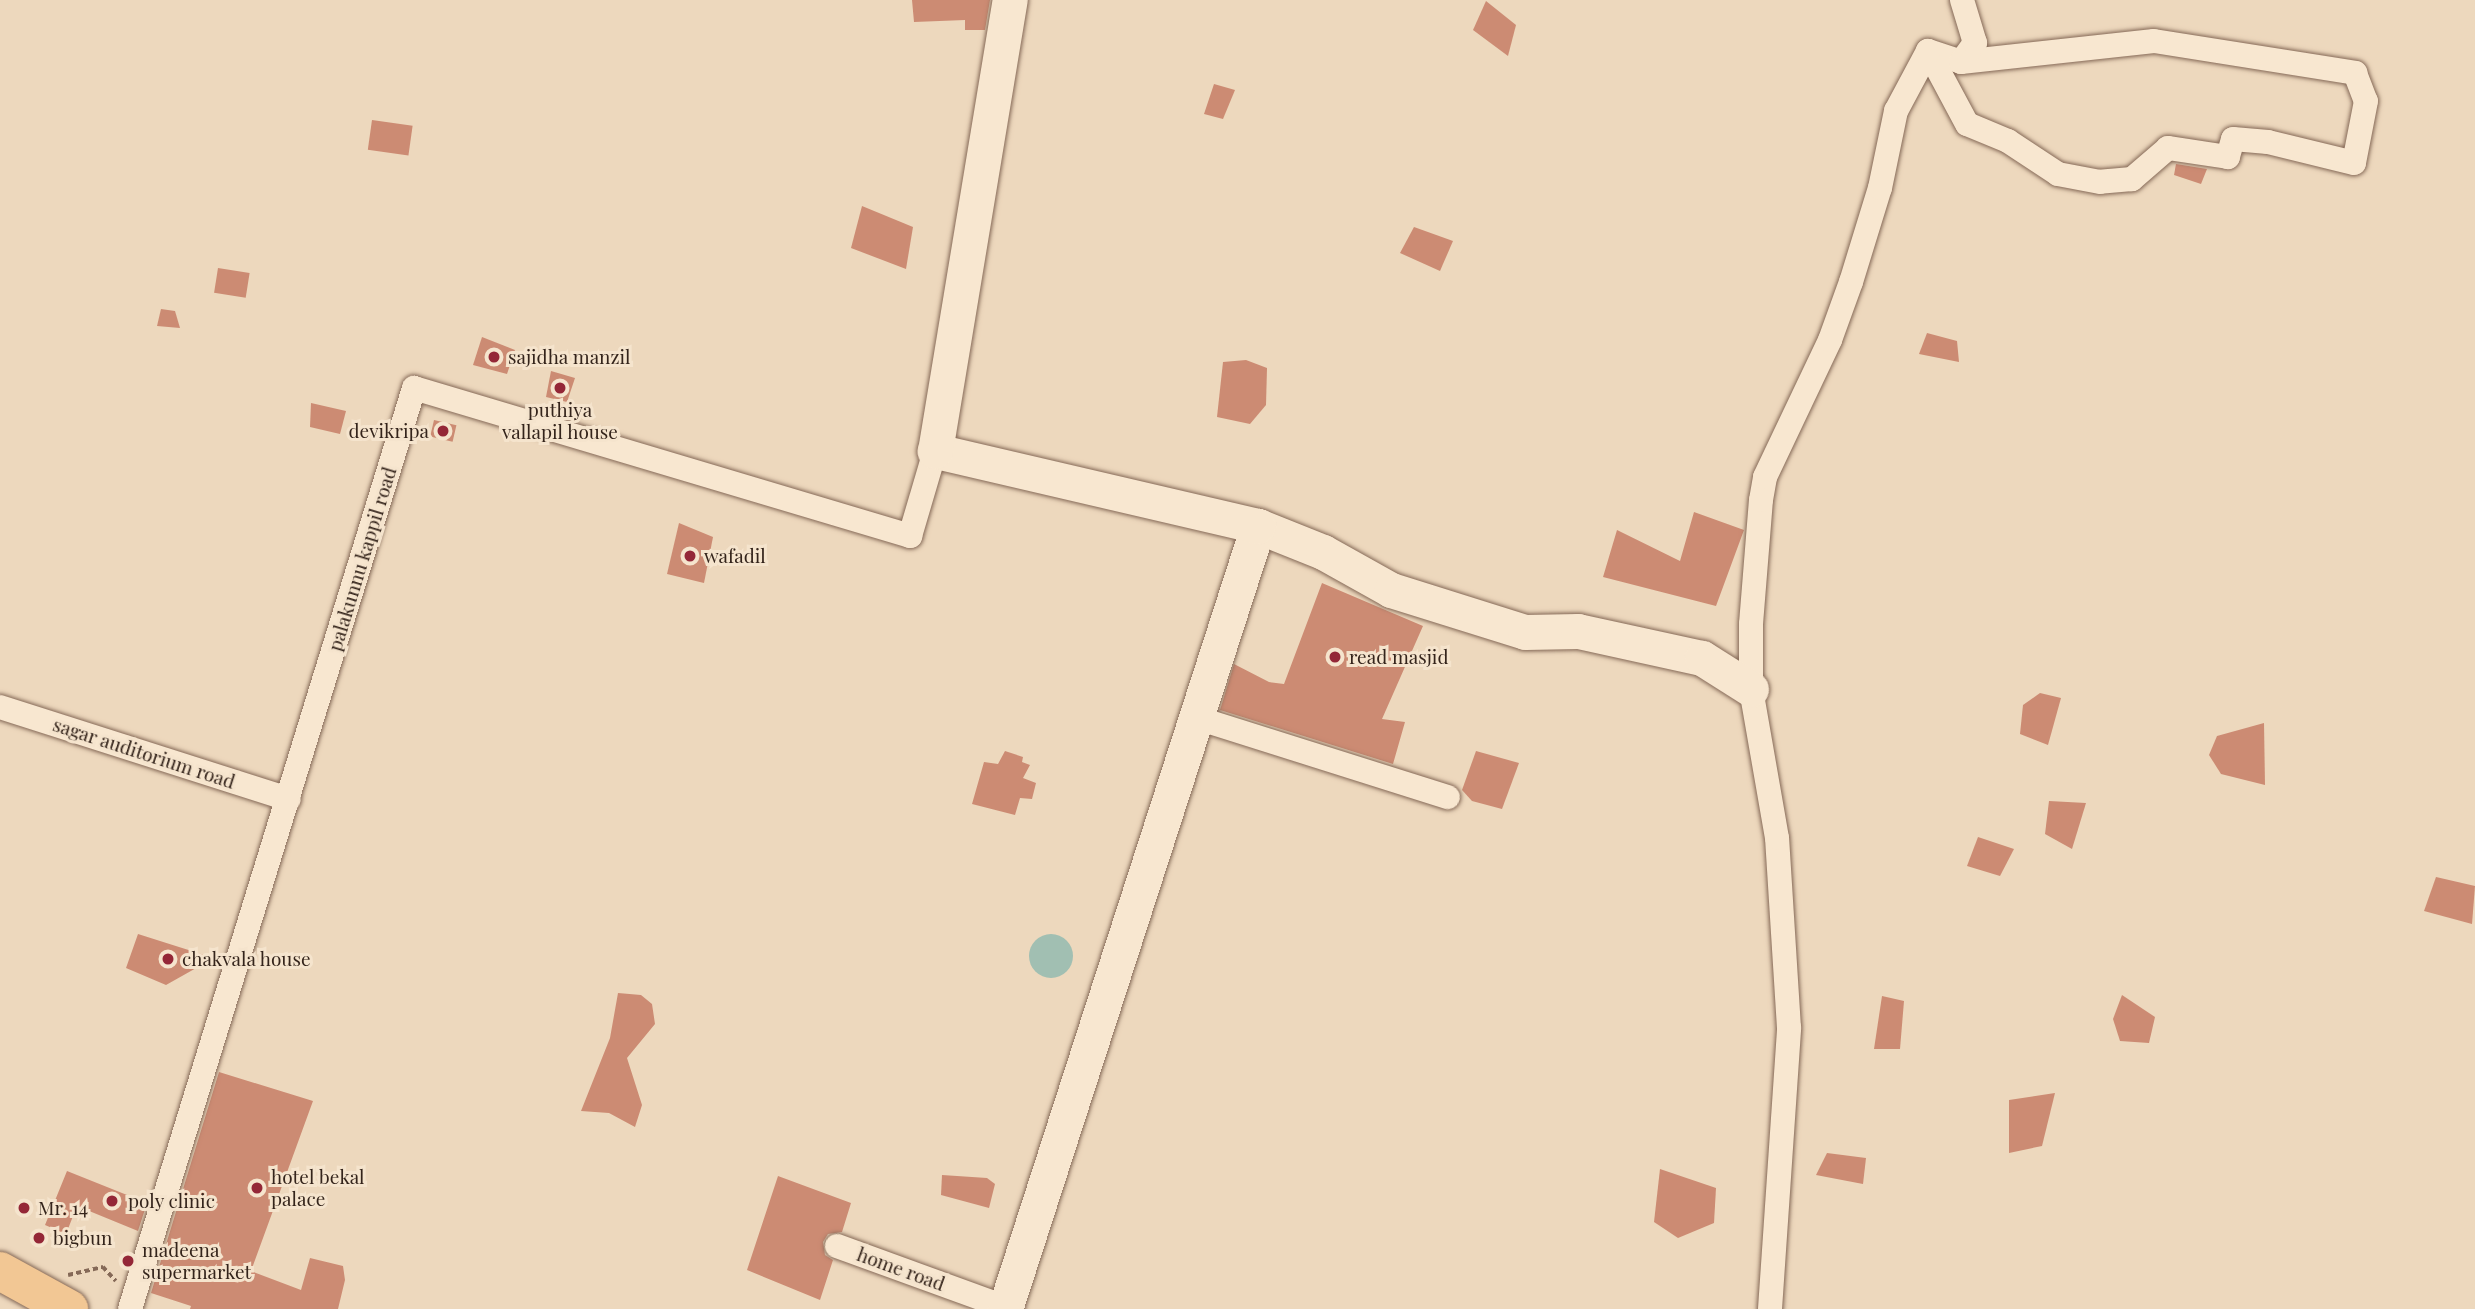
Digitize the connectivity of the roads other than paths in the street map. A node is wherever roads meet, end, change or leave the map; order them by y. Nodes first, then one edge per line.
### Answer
1 (1010, 0) edge
2 (1962, 0) edge
3 (1928, 51) junction
4 (1961, 62) junction
5 (935, 451) junction
6 (1258, 526) junction
7 (1751, 689) junction
8 (0, 707) edge
9 (1197, 718) junction
10 (1448, 797) dead end
11 (289, 799) junction
12 (837, 1246) dead end
13 (0, 1271) edge
14 (64, 1293) edge
15 (135, 1299) edge
16 (1005, 1308) edge
17 (1770, 1309) edge

1 - 5 street
2 - 4 street
3 - 4 street
3 - 4 street
3 - 7 street
5 - 6 street
5 - 11 street, palakunnu kappil road
6 - 7 street
6 - 9 street
7 - 17 street
8 - 11 street, sagar auditorium road
9 - 10 street
9 - 16 street
11 - 15 street, palakunnu kappil road
12 - 16 street, home road
13 - 14 main road

